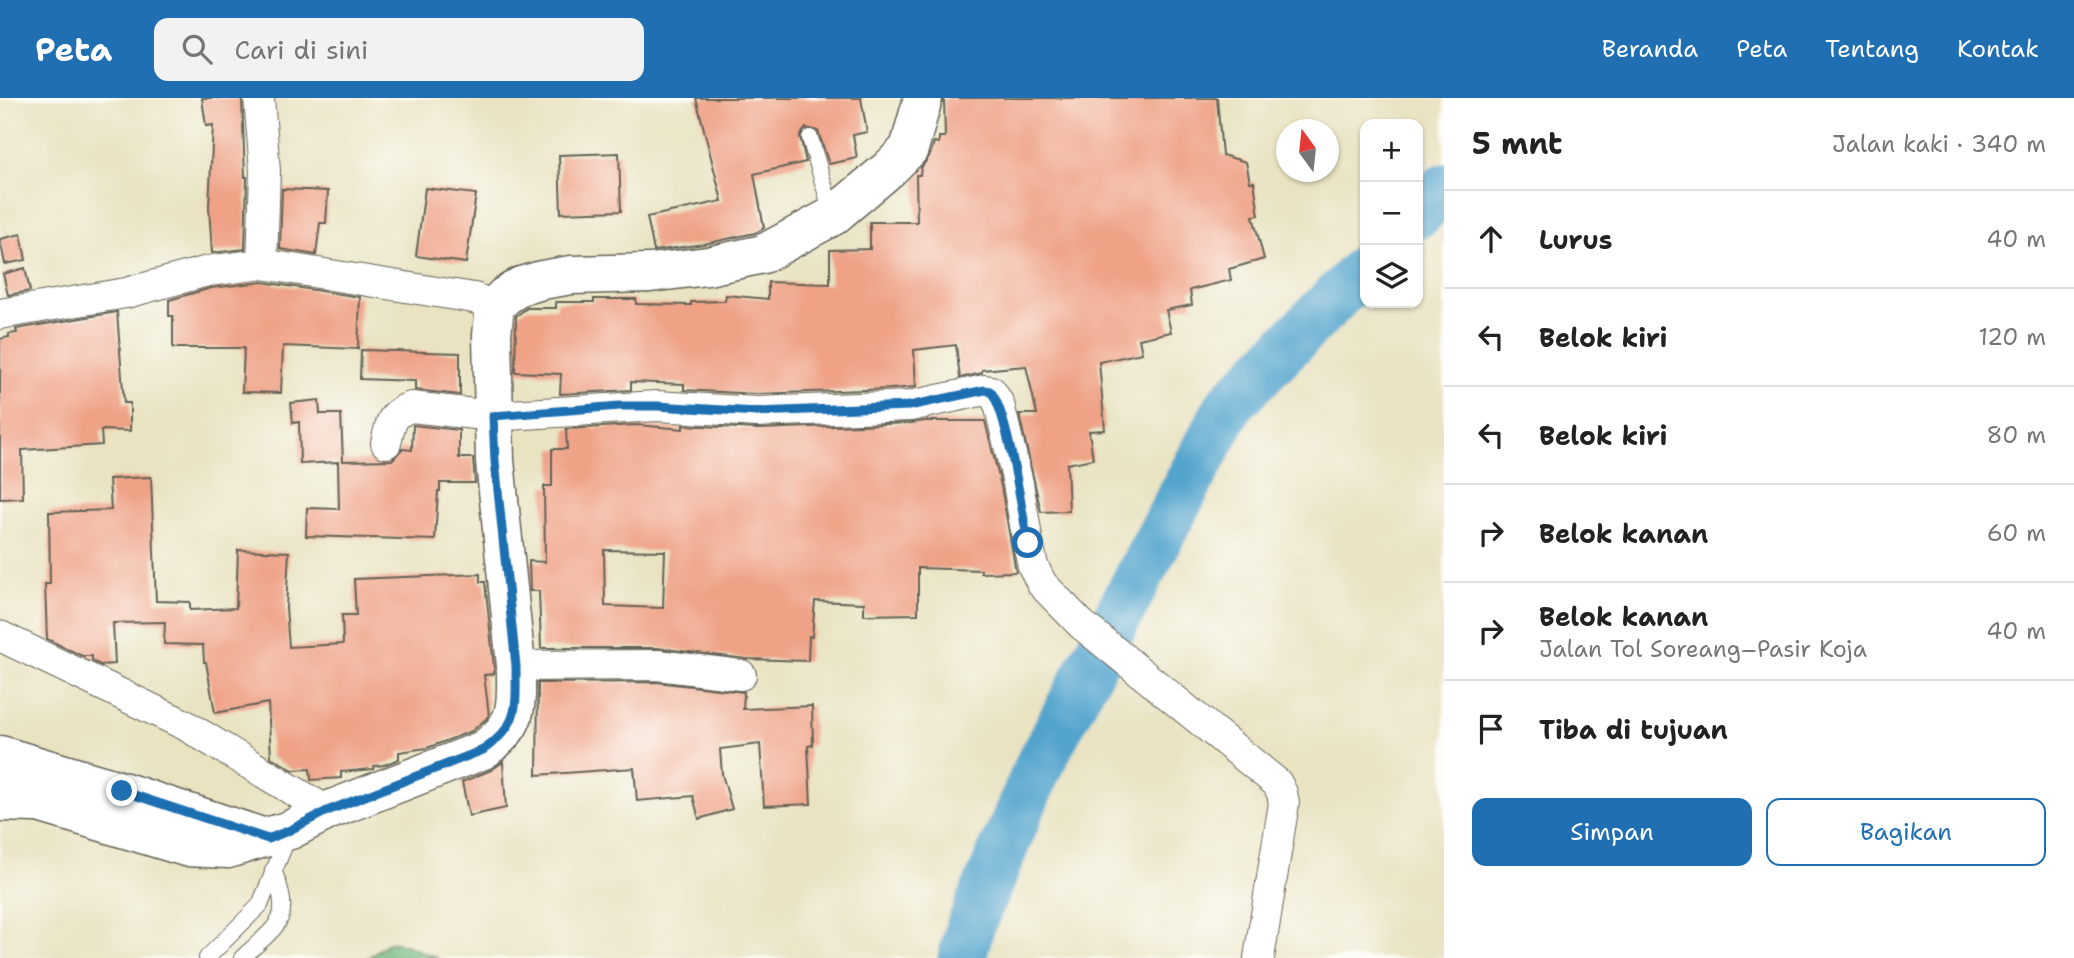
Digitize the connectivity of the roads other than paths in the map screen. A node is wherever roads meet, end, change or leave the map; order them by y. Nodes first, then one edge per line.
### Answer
1 (259, 98) edge
2 (923, 98) edge
3 (810, 138) dead end
4 (833, 216) junction
5 (262, 264) junction
6 (495, 306) junction
7 (0, 314) edge
8 (493, 416) junction
9 (386, 443) dead end
10 (0, 636) edge
11 (516, 666) junction
12 (741, 675) dead end
13 (0, 755) edge
14 (11, 799) edge
15 (327, 811) junction
16 (277, 846) junction
17 (207, 958) edge
18 (242, 958) edge
19 (1259, 958) edge

1 - 5 street
2 - 4 street
3 - 4 lane
4 - 6 street
5 - 6 street
5 - 7 street
6 - 8 street
8 - 9 street
8 - 11 street
8 - 19 street
10 - 15 street
11 - 12 street
11 - 15 street
13 - 16 street
14 - 16 street
15 - 16 street
16 - 17 lane
16 - 18 lane

